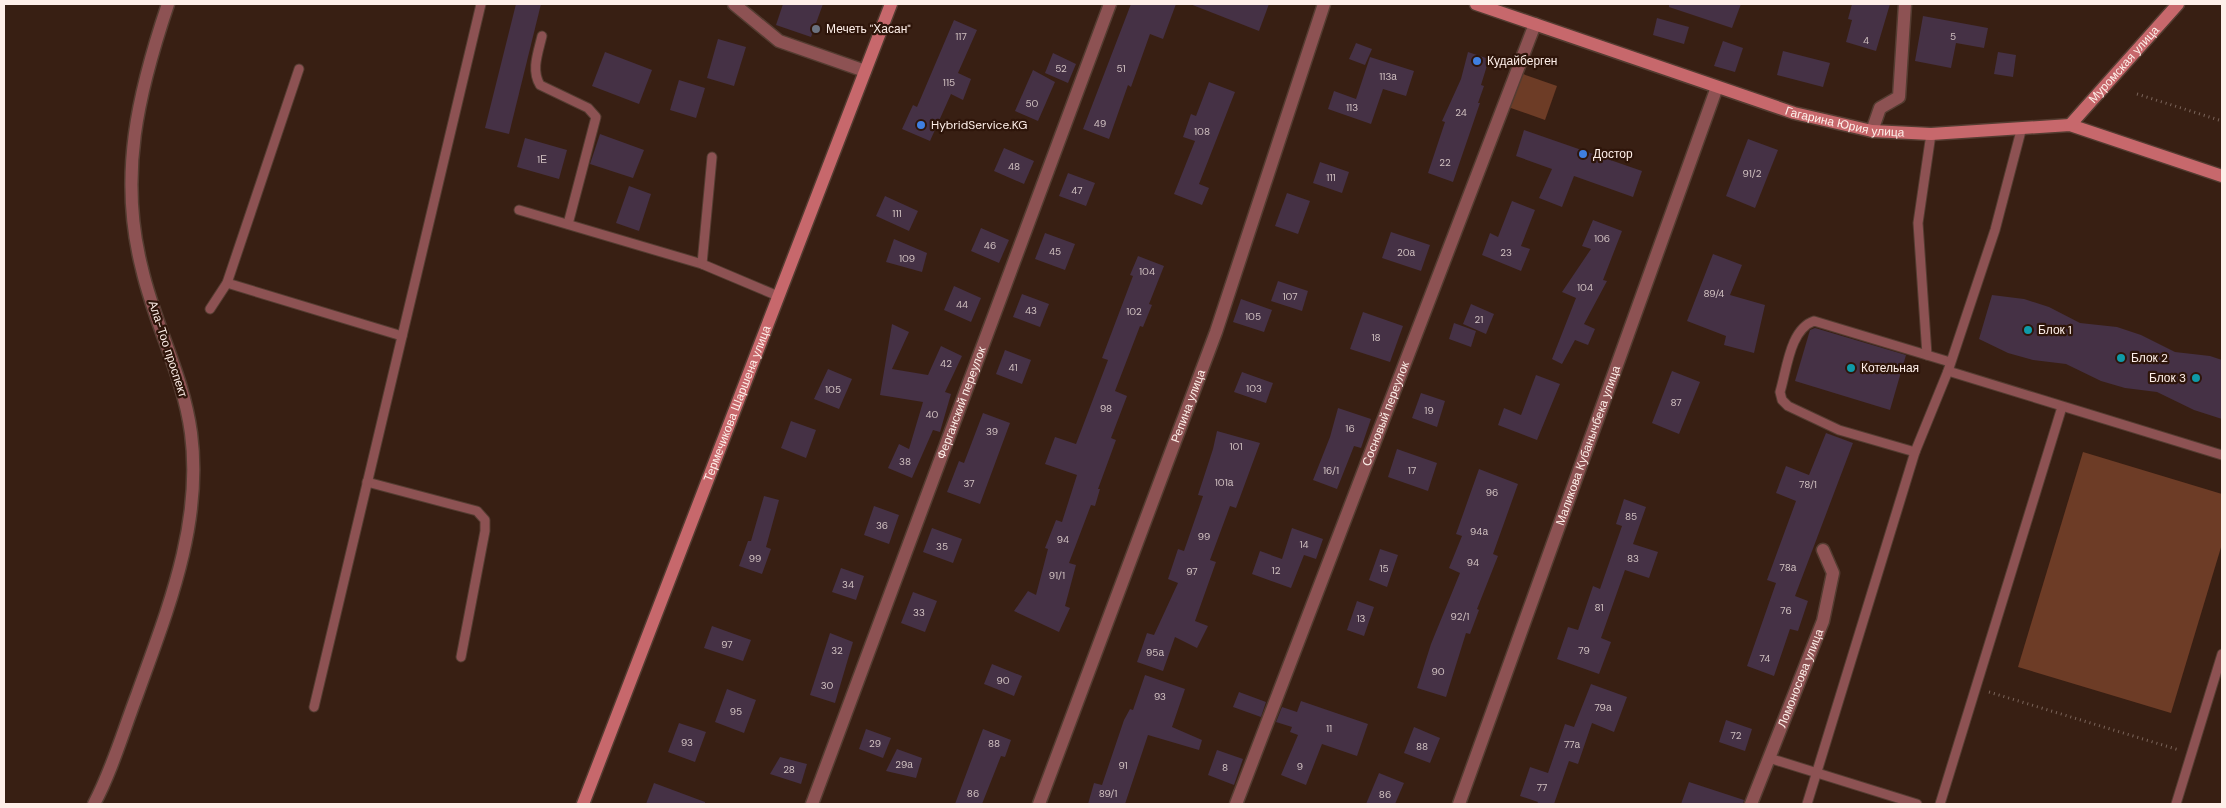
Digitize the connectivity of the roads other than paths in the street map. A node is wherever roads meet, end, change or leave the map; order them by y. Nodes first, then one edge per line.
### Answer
1 (168, 4) edge
2 (481, 4) edge
3 (734, 4) edge
4 (891, 4) edge
5 (1110, 4) edge
6 (1324, 4) edge
7 (1476, 4) edge
8 (1904, 4) edge
9 (2178, 4) edge
10 (1535, 24) junction
11 (542, 36) dead end
12 (299, 69) dead end
13 (865, 71) junction
14 (1717, 87) junction
15 (2070, 125) junction
16 (2022, 127) junction
17 (1872, 130) junction
18 (1931, 134) junction
19 (712, 157) dead end
20 (2222, 176) edge
21 (519, 210) dead end
22 (568, 224) junction
23 (702, 264) junction
24 (227, 283) junction
25 (778, 296) junction
26 (210, 309) dead end
27 (402, 336) junction
28 (1927, 356) junction
29 (1949, 367) junction
30 (2062, 407) junction
31 (1915, 452) junction
32 (2222, 455) edge
33 (367, 482) junction
34 (1823, 550) dead end
35 (2222, 654) edge
36 (461, 657) dead end
37 (314, 707) dead end
38 (1768, 758) junction
39 (1816, 773) junction
40 (94, 804) edge
41 (583, 804) edge
42 (812, 804) edge
43 (1039, 804) edge
44 (1236, 804) edge
45 (1459, 804) edge
46 (1751, 804) edge
47 (1807, 804) edge
48 (1917, 804) edge
49 (1940, 804) edge
50 (2176, 804) edge

1 - 40 street, Ала-Тоо проспект
2 - 27 lane
3 - 13 street
4 - 13 main road, Термечикова Шаршена улица
5 - 42 street, Ферганский переулок
6 - 43 street, Репина улица
7 - 10 main road, Гагарина Юрия улица
8 - 17 street
9 - 15 main road, Муромская улица
10 - 14 main road, Гагарина Юрия улица
10 - 44 street, Сосновый переулок
11 - 22 lane
12 - 24 lane
13 - 25 main road, Термечикова Шаршена улица
14 - 17 main road, Гагарина Юрия улица
14 - 45 street, Маликова Кубанычбека улица
15 - 16 main road, Гагарина Юрия улица
15 - 20 main road, Гагарина Юрия улица
16 - 18 main road, Гагарина Юрия улица
16 - 29 lane
17 - 18 main road, Гагарина Юрия улица
18 - 28 lane
19 - 23 lane
21 - 22 lane
22 - 23 lane
23 - 25 lane
24 - 26 lane
24 - 27 lane
25 - 41 main road, Термечикова Шаршена улица
27 - 33 lane
28 - 29 lane
28 - 31 lane
29 - 30 lane
29 - 31 lane
30 - 32 lane
30 - 49 lane
31 - 39 lane
33 - 36 lane
33 - 37 lane
34 - 38 street, Ломоносова улица
35 - 50 lane
38 - 39 lane
38 - 46 street, Ломоносова улица
39 - 47 lane
39 - 48 lane

